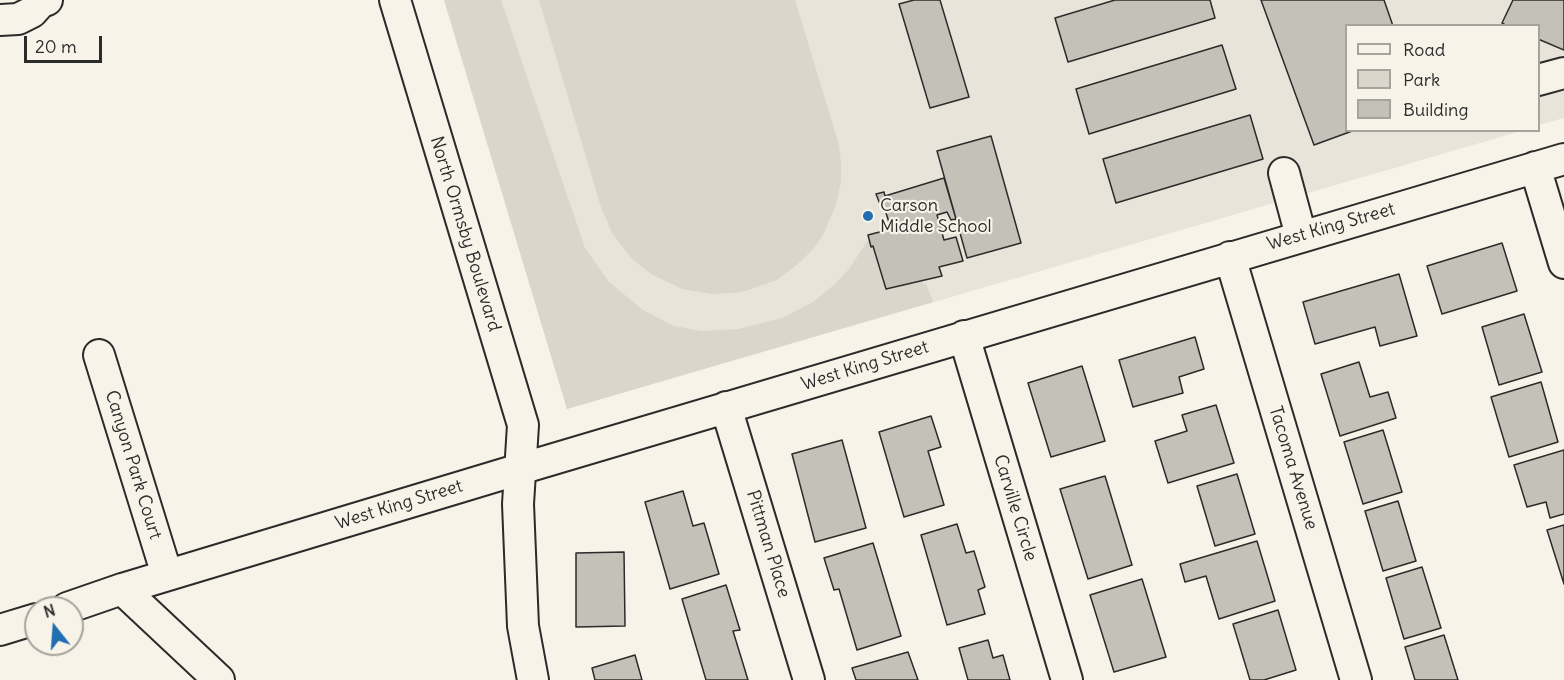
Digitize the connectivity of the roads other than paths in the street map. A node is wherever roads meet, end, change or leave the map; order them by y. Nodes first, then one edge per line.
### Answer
1 (46, 0) edge
2 (394, 0) edge
3 (0, 20) edge
4 (1564, 73) edge
5 (1540, 80) edge
6 (1564, 159) edge
7 (1535, 167) junction
8 (1284, 173) dead end
9 (1301, 236) junction
10 (1230, 257) junction
11 (1564, 263) edge
12 (964, 336) junction
13 (99, 355) dead end
14 (726, 407) junction
15 (520, 469) junction
16 (167, 575) junction
17 (122, 589) junction
18 (84, 602) edge
19 (24, 623) edge
20 (0, 630) edge
21 (219, 680) edge
22 (533, 680) edge
23 (808, 680) edge
24 (1067, 680) edge
25 (1356, 680) edge

1 - 3 street
2 - 15 street, North Ormsby Boulevard
4 - 5 street
6 - 7 street, West King Street
7 - 9 street, West King Street
7 - 11 street
8 - 9 street
9 - 10 street, West King Street
10 - 12 street, West King Street
10 - 25 street, Tacoma Avenue
12 - 14 street, West King Street
12 - 24 street, Carville Circle
13 - 16 street, Canyon Park Court
14 - 15 street, West King Street
14 - 23 street, Pittman Place
15 - 16 street, West King Street
15 - 22 street, North Ormsby Boulevard
16 - 17 street, West King Street
17 - 18 street, West King Street
17 - 21 street
19 - 20 street

